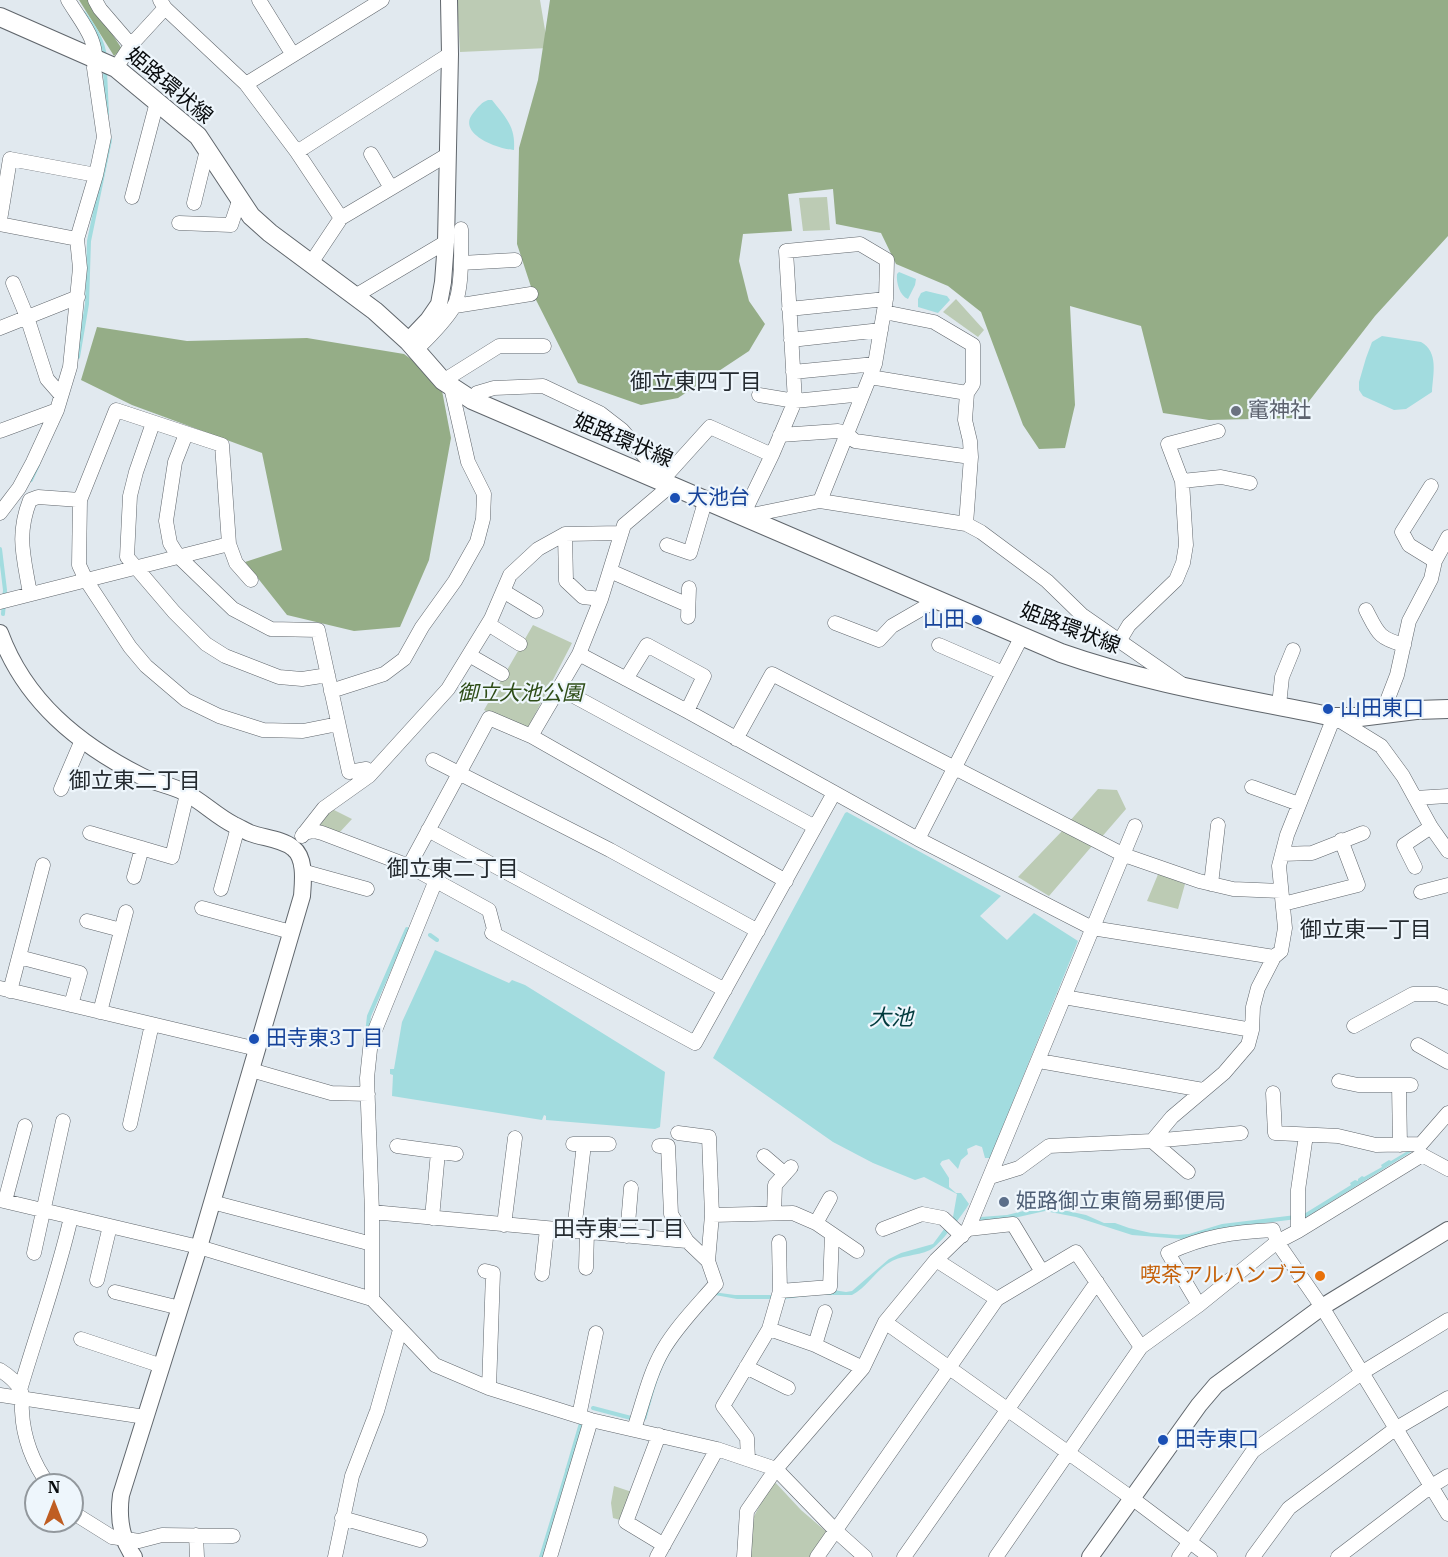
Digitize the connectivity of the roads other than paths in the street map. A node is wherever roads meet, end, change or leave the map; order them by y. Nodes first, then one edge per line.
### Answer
1 (68, 0) edge
2 (95, 0) edge
3 (259, 0) edge
4 (382, 0) edge
5 (449, 0) edge
6 (163, 4) edge
7 (361, 5) edge
8 (0, 17) edge
9 (131, 45) junction
10 (450, 54) junction
11 (293, 55) junction
12 (106, 63) junction
13 (246, 84) junction
14 (158, 102) junction
15 (207, 150) junction
16 (297, 152) junction
17 (371, 154) dead end
18 (447, 155) junction
19 (96, 175) junction
20 (391, 188) junction
21 (132, 197) dead end
22 (239, 201) junction
23 (194, 203) dead end
24 (341, 218) junction
25 (0, 222) edge
26 (179, 223) dead end
27 (461, 229) dead end
28 (77, 239) junction
29 (446, 242) junction
30 (515, 260) dead end
31 (311, 263) junction
32 (461, 263) junction
33 (13, 284) dead end
34 (531, 294) dead end
35 (355, 296) junction
36 (78, 297) junction
37 (885, 305) junction
38 (454, 306) junction
39 (789, 309) junction
40 (27, 317) junction
41 (0, 328) edge
42 (881, 330) junction
43 (791, 340) junction
44 (412, 346) junction
45 (544, 346) dead end
46 (872, 370) junction
47 (793, 372) junction
48 (447, 384) junction
49 (967, 393) junction
50 (863, 394) junction
51 (62, 395) junction
52 (759, 395) dead end
53 (472, 400) junction
54 (795, 401) junction
55 (57, 410) junction
56 (153, 423) junction
57 (0, 431) edge
58 (1218, 431) dead end
59 (186, 434) junction
60 (847, 434) junction
61 (780, 435) junction
62 (772, 455) junction
63 (971, 457) junction
64 (1182, 481) junction
65 (667, 482) junction
66 (1250, 483) dead end
67 (1431, 486) dead end
68 (80, 500) junction
69 (820, 501) junction
70 (705, 502) junction
71 (0, 513) edge
72 (742, 517) junction
73 (966, 524) junction
74 (621, 533) junction
75 (565, 534) junction
76 (1448, 537) edge
77 (229, 544) junction
78 (667, 545) dead end
79 (178, 556) junction
80 (1435, 561) junction
81 (135, 567) junction
82 (609, 570) junction
83 (86, 580) junction
84 (250, 580) dead end
85 (689, 588) dead end
86 (503, 591) junction
87 (30, 594) junction
88 (601, 599) junction
89 (937, 600) junction
90 (4, 601) edge
91 (1366, 610) dead end
92 (536, 611) dead end
93 (835, 623) dead end
94 (488, 624) junction
95 (0, 633) edge
96 (1022, 636) junction
97 (1120, 640) junction
98 (520, 644) dead end
99 (939, 645) dead end
100 (1404, 645) junction
101 (1293, 650) dead end
102 (579, 654) junction
103 (469, 655) junction
104 (1003, 673) junction
105 (502, 674) dead end
106 (328, 675) junction
107 (626, 679) junction
108 (1186, 687) junction
109 (559, 688) junction
110 (331, 691) junction
111 (1279, 705) junction
112 (1448, 709) edge
113 (687, 711) junction
114 (1382, 714) junction
115 (1334, 717) junction
116 (338, 724) junction
117 (531, 736) junction
118 (736, 739) junction
119 (82, 740) junction
120 (433, 760) dead end
121 (953, 769) junction
122 (459, 774) junction
123 (369, 776) junction
124 (1252, 787) dead end
125 (61, 789) dead end
126 (834, 793) junction
127 (187, 794) junction
128 (1448, 796) edge
129 (1415, 798) junction
130 (1299, 804) junction
131 (1218, 825) dead end
132 (816, 826) junction
133 (1135, 826) dead end
134 (238, 827) junction
135 (1431, 827) junction
136 (428, 830) junction
137 (1363, 832) dead end
138 (90, 833) dead end
139 (304, 833) junction
140 (918, 840) junction
141 (1341, 840) junction
142 (292, 846) junction
143 (142, 848) junction
144 (1448, 852) edge
145 (1282, 854) junction
146 (1124, 855) junction
147 (43, 865) dead end
148 (409, 866) junction
149 (1415, 867) dead end
150 (302, 871) junction
151 (134, 877) dead end
152 (436, 880) junction
153 (786, 881) junction
154 (1211, 884) junction
155 (1448, 885) edge
156 (221, 889) dead end
157 (367, 889) dead end
158 (1421, 892) dead end
159 (1282, 898) junction
160 (202, 908) dead end
161 (126, 912) dead end
162 (87, 921) dead end
163 (1092, 928) junction
164 (121, 930) junction
165 (758, 931) junction
166 (291, 932) junction
167 (19, 957) junction
168 (1274, 957) junction
169 (5, 989) edge
170 (725, 990) junction
171 (1064, 997) junction
172 (1448, 998) edge
173 (71, 1005) junction
174 (100, 1012) junction
175 (152, 1024) junction
176 (1354, 1026) dead end
177 (1252, 1030) junction
178 (257, 1049) junction
179 (1039, 1061) junction
180 (1448, 1062) edge
181 (1422, 1064) dead end
182 (251, 1070) junction
183 (1340, 1081) dead end
184 (1203, 1090) junction
185 (1274, 1093) dead end
186 (368, 1094) junction
187 (1448, 1113) edge
188 (63, 1121) dead end
189 (130, 1124) dead end
190 (25, 1126) dead end
191 (678, 1133) dead end
192 (1241, 1134) dead end
193 (1306, 1135) junction
194 (515, 1138) dead end
195 (1152, 1141) junction
196 (609, 1144) dead end
197 (1400, 1145) junction
198 (397, 1146) dead end
199 (659, 1146) dead end
200 (1421, 1149) junction
201 (438, 1152) junction
202 (456, 1154) dead end
203 (764, 1155) dead end
204 (1448, 1168) edge
205 (1188, 1172) dead end
206 (990, 1177) junction
207 (631, 1188) dead end
208 (830, 1198) dead end
209 (2, 1200) edge
210 (212, 1202) junction
211 (43, 1210) junction
212 (372, 1212) junction
213 (774, 1213) junction
214 (712, 1215) junction
215 (71, 1217) junction
216 (432, 1218) junction
217 (816, 1223) junction
218 (504, 1225) junction
219 (110, 1226) junction
220 (547, 1228) junction
221 (882, 1229) dead end
222 (1448, 1230) edge
223 (1298, 1231) junction
224 (580, 1232) junction
225 (965, 1233) junction
226 (832, 1234) junction
227 (627, 1236) junction
228 (687, 1241) junction
229 (779, 1242) dead end
230 (1277, 1242) junction
231 (372, 1244) junction
232 (199, 1247) junction
233 (857, 1251) dead end
234 (34, 1253) dead end
235 (936, 1260) junction
236 (708, 1261) junction
237 (586, 1268) dead end
238 (485, 1271) dead end
239 (1042, 1272) junction
240 (542, 1274) dead end
241 (97, 1280) dead end
242 (1097, 1282) junction
243 (122, 1291) dead end
244 (778, 1295) junction
245 (372, 1299) junction
246 (997, 1299) junction
247 (1199, 1305) junction
248 (1322, 1307) junction
249 (180, 1308) junction
250 (825, 1312) dead end
251 (1448, 1320) edge
252 (885, 1322) junction
253 (769, 1329) junction
254 (400, 1330) junction
255 (596, 1333) dead end
256 (81, 1339) dead end
257 (815, 1345) junction
258 (1141, 1347) junction
259 (162, 1366) junction
260 (949, 1366) junction
261 (746, 1367) junction
262 (863, 1368) junction
263 (0, 1370) edge
264 (1363, 1372) junction
265 (489, 1388) junction
266 (788, 1388) dead end
267 (22, 1394) junction
268 (0, 1395) edge
269 (1448, 1398) edge
270 (1008, 1409) junction
271 (146, 1417) junction
272 (585, 1418) junction
273 (634, 1430) junction
274 (1395, 1430) junction
275 (660, 1435) junction
276 (717, 1449) junction
277 (1069, 1452) junction
278 (748, 1459) junction
279 (776, 1469) junction
280 (42, 1473) edge
281 (1448, 1476) edge
282 (1430, 1487) junction
283 (1133, 1499) junction
284 (1448, 1514) edge
285 (342, 1518) junction
286 (84, 1520) edge
287 (836, 1531) junction
288 (196, 1535) junction
289 (233, 1536) dead end
290 (124, 1539) junction
291 (420, 1540) dead end
292 (1190, 1542) junction
293 (660, 1551) edge
294 (134, 1557) edge
295 (197, 1557) edge
296 (335, 1557) edge
297 (550, 1557) edge
298 (744, 1557) edge
299 (817, 1557) edge
300 (865, 1557) edge
301 (904, 1557) edge
302 (996, 1557) edge
303 (1090, 1557) edge
304 (1179, 1557) edge
305 (1210, 1557) edge
306 (1253, 1557) edge
307 (1338, 1557) edge

1 - 12 street
2 - 9 street
3 - 11 street
4 - 7 street
5 - 10 street
6 - 9 street
6 - 13 street
7 - 11 street
8 - 12 main road, 姫路環状線
9 - 12 street
10 - 16 street
10 - 18 street
11 - 13 street
12 - 14 main road, 姫路環状線
12 - 19 street
13 - 16 street
14 - 15 main road, 姫路環状線
14 - 21 street
15 - 22 main road, 姫路環状線
15 - 23 street
16 - 24 street
17 - 20 street
18 - 20 street
18 - 29 street
19 - 25 street
19 - 28 street
20 - 24 street
22 - 26 street
22 - 31 main road, 姫路環状線
24 - 31 street
25 - 28 street
27 - 32 street
28 - 36 street
29 - 35 street
29 - 44 street
30 - 32 street
31 - 35 main road, 姫路環状線
32 - 38 street
33 - 40 street
34 - 38 street
35 - 44 main road, 姫路環状線
36 - 40 street
36 - 51 street
37 - 39 street
37 - 39 street
37 - 42 street
37 - 49 street
38 - 44 street
39 - 43 street
40 - 41 street
40 - 51 street
42 - 43 street
42 - 46 street
43 - 47 street
44 - 48 main road, 姫路環状線
45 - 48 street
46 - 47 street
46 - 49 street
46 - 50 street
47 - 54 street
48 - 53 main road, 姫路環状線
48 - 110 street
49 - 63 street
50 - 54 street
50 - 60 street
51 - 55 street
52 - 54 street
53 - 65 main road, 姫路環状線
53 - 65 street
54 - 61 street
55 - 57 street
55 - 71 street
56 - 59 street
56 - 68 street
56 - 81 street
58 - 64 street
59 - 77 street
59 - 79 street
60 - 61 street
60 - 63 street
60 - 69 street
61 - 62 street
62 - 65 street
62 - 72 street
63 - 73 street
64 - 66 street
64 - 97 street
65 - 70 main road, 姫路環状線
65 - 74 street
67 - 80 street
68 - 83 street
68 - 87 street
69 - 72 street
69 - 73 street
70 - 72 main road, 姫路環状線
70 - 78 street
72 - 89 main road, 姫路環状線
73 - 97 street
74 - 75 street
74 - 82 street
75 - 86 street
75 - 88 street
76 - 80 street
77 - 79 street
77 - 84 street
79 - 81 street
79 - 106 street
80 - 100 street
81 - 83 street
81 - 106 street
82 - 85 street
82 - 88 street
83 - 87 street
83 - 116 street
86 - 92 street
86 - 94 street
87 - 90 street
88 - 102 street
89 - 93 street
89 - 96 main road, 姫路環状線
91 - 100 street
94 - 98 street
94 - 103 street
95 - 119 street
96 - 104 street
96 - 108 main road, 姫路環状線
97 - 108 street
99 - 104 street
100 - 114 street
101 - 111 street
102 - 107 street
102 - 109 street
103 - 105 street
103 - 123 street
104 - 121 street
106 - 110 street
107 - 113 street
107 - 113 street
108 - 111 main road, 姫路環状線
109 - 117 street
109 - 132 street
110 - 116 street
111 - 115 main road, 姫路環状線
112 - 114 main road, 姫路環状線
113 - 118 street
114 - 115 main road, 姫路環状線
115 - 129 street
115 - 130 street
116 - 123 street
117 - 122 street
117 - 153 street
118 - 121 street
118 - 126 street
119 - 125 street
119 - 127 street
120 - 122 street
121 - 140 street
121 - 146 street
122 - 136 street
122 - 165 street
123 - 139 street
124 - 130 street
126 - 132 street
126 - 140 street
127 - 134 street
127 - 143 street
128 - 129 street
129 - 135 street
130 - 145 street
131 - 154 street
132 - 153 street
133 - 146 street
134 - 142 street
134 - 156 street
135 - 144 street
135 - 149 street
136 - 148 street
136 - 170 street
137 - 141 street
138 - 143 street
139 - 142 street
139 - 148 street
140 - 163 street
141 - 145 street
141 - 159 street
142 - 150 street
143 - 151 street
145 - 159 street
146 - 154 street
146 - 163 street
147 - 167 street
148 - 152 street
150 - 157 street
150 - 166 street
152 - 170 street
152 - 186 street
153 - 165 street
154 - 159 street
155 - 158 street
159 - 168 street
160 - 166 street
161 - 164 street
162 - 164 street
163 - 168 street
163 - 171 street
164 - 174 street
165 - 170 street
166 - 178 street
167 - 169 street
167 - 173 street
168 - 177 street
169 - 173 street
171 - 177 street
171 - 179 street
172 - 176 street
173 - 174 street
174 - 175 street
175 - 178 street
175 - 189 street
177 - 184 street
178 - 182 street
179 - 184 street
179 - 206 street
180 - 181 street
182 - 186 street
182 - 210 street
183 - 197 street
184 - 195 street
185 - 193 street
186 - 212 street
187 - 200 street
188 - 211 street
190 - 209 street
191 - 214 street
192 - 195 street
193 - 197 street
193 - 223 street
194 - 218 street
195 - 205 street
195 - 206 street
196 - 224 street
197 - 200 street
198 - 201 street
199 - 228 street
200 - 204 street
200 - 223 street
201 - 202 street
201 - 216 street
203 - 213 street
206 - 225 street
207 - 227 street
208 - 217 street
209 - 211 street
210 - 231 street
210 - 232 street
211 - 215 street
211 - 234 street
212 - 216 street
212 - 231 street
213 - 214 street
213 - 217 street
214 - 236 street
215 - 219 street
215 - 267 street
216 - 218 street
217 - 226 street
218 - 220 street
219 - 232 street
219 - 241 street
220 - 224 street
220 - 240 street
221 - 225 street
222 - 248 street
223 - 230 street
224 - 227 street
224 - 237 street
225 - 235 street
225 - 239 street
226 - 233 street
226 - 244 street
227 - 228 street
228 - 236 street
229 - 244 street
230 - 247 street
230 - 247 street
230 - 248 street
231 - 245 street
232 - 245 street
232 - 249 street
235 - 246 street
235 - 252 street
236 - 273 street
238 - 265 street
239 - 242 street
239 - 246 street
242 - 258 street
242 - 270 street
243 - 249 street
244 - 253 street
245 - 254 street
246 - 260 street
247 - 258 street
248 - 264 street
248 - 283 street
249 - 259 street
250 - 257 street
251 - 264 street
252 - 260 street
252 - 262 street
253 - 257 street
253 - 261 street
254 - 265 street
254 - 285 street
255 - 272 street
256 - 259 street
257 - 262 street
258 - 277 street
259 - 271 street
260 - 270 street
260 - 287 street
261 - 266 street
261 - 278 street
262 - 279 street
263 - 267 street
264 - 274 street
264 - 292 street
265 - 272 street
267 - 268 street
267 - 271 street
267 - 280 street
269 - 274 street
270 - 277 street
270 - 301 street
271 - 290 street
272 - 273 street
272 - 297 street
273 - 275 street
274 - 282 street
274 - 306 street
275 - 276 street
275 - 293 street
276 - 278 street
276 - 293 street
277 - 283 street
277 - 302 street
278 - 279 street
279 - 287 street
279 - 298 street
281 - 282 street
282 - 284 street
282 - 307 street
283 - 292 street
283 - 303 street
285 - 291 street
285 - 296 street
286 - 290 street
287 - 299 street
287 - 300 street
288 - 289 street
288 - 290 street
288 - 295 street
290 - 294 street
292 - 304 street
292 - 305 street

